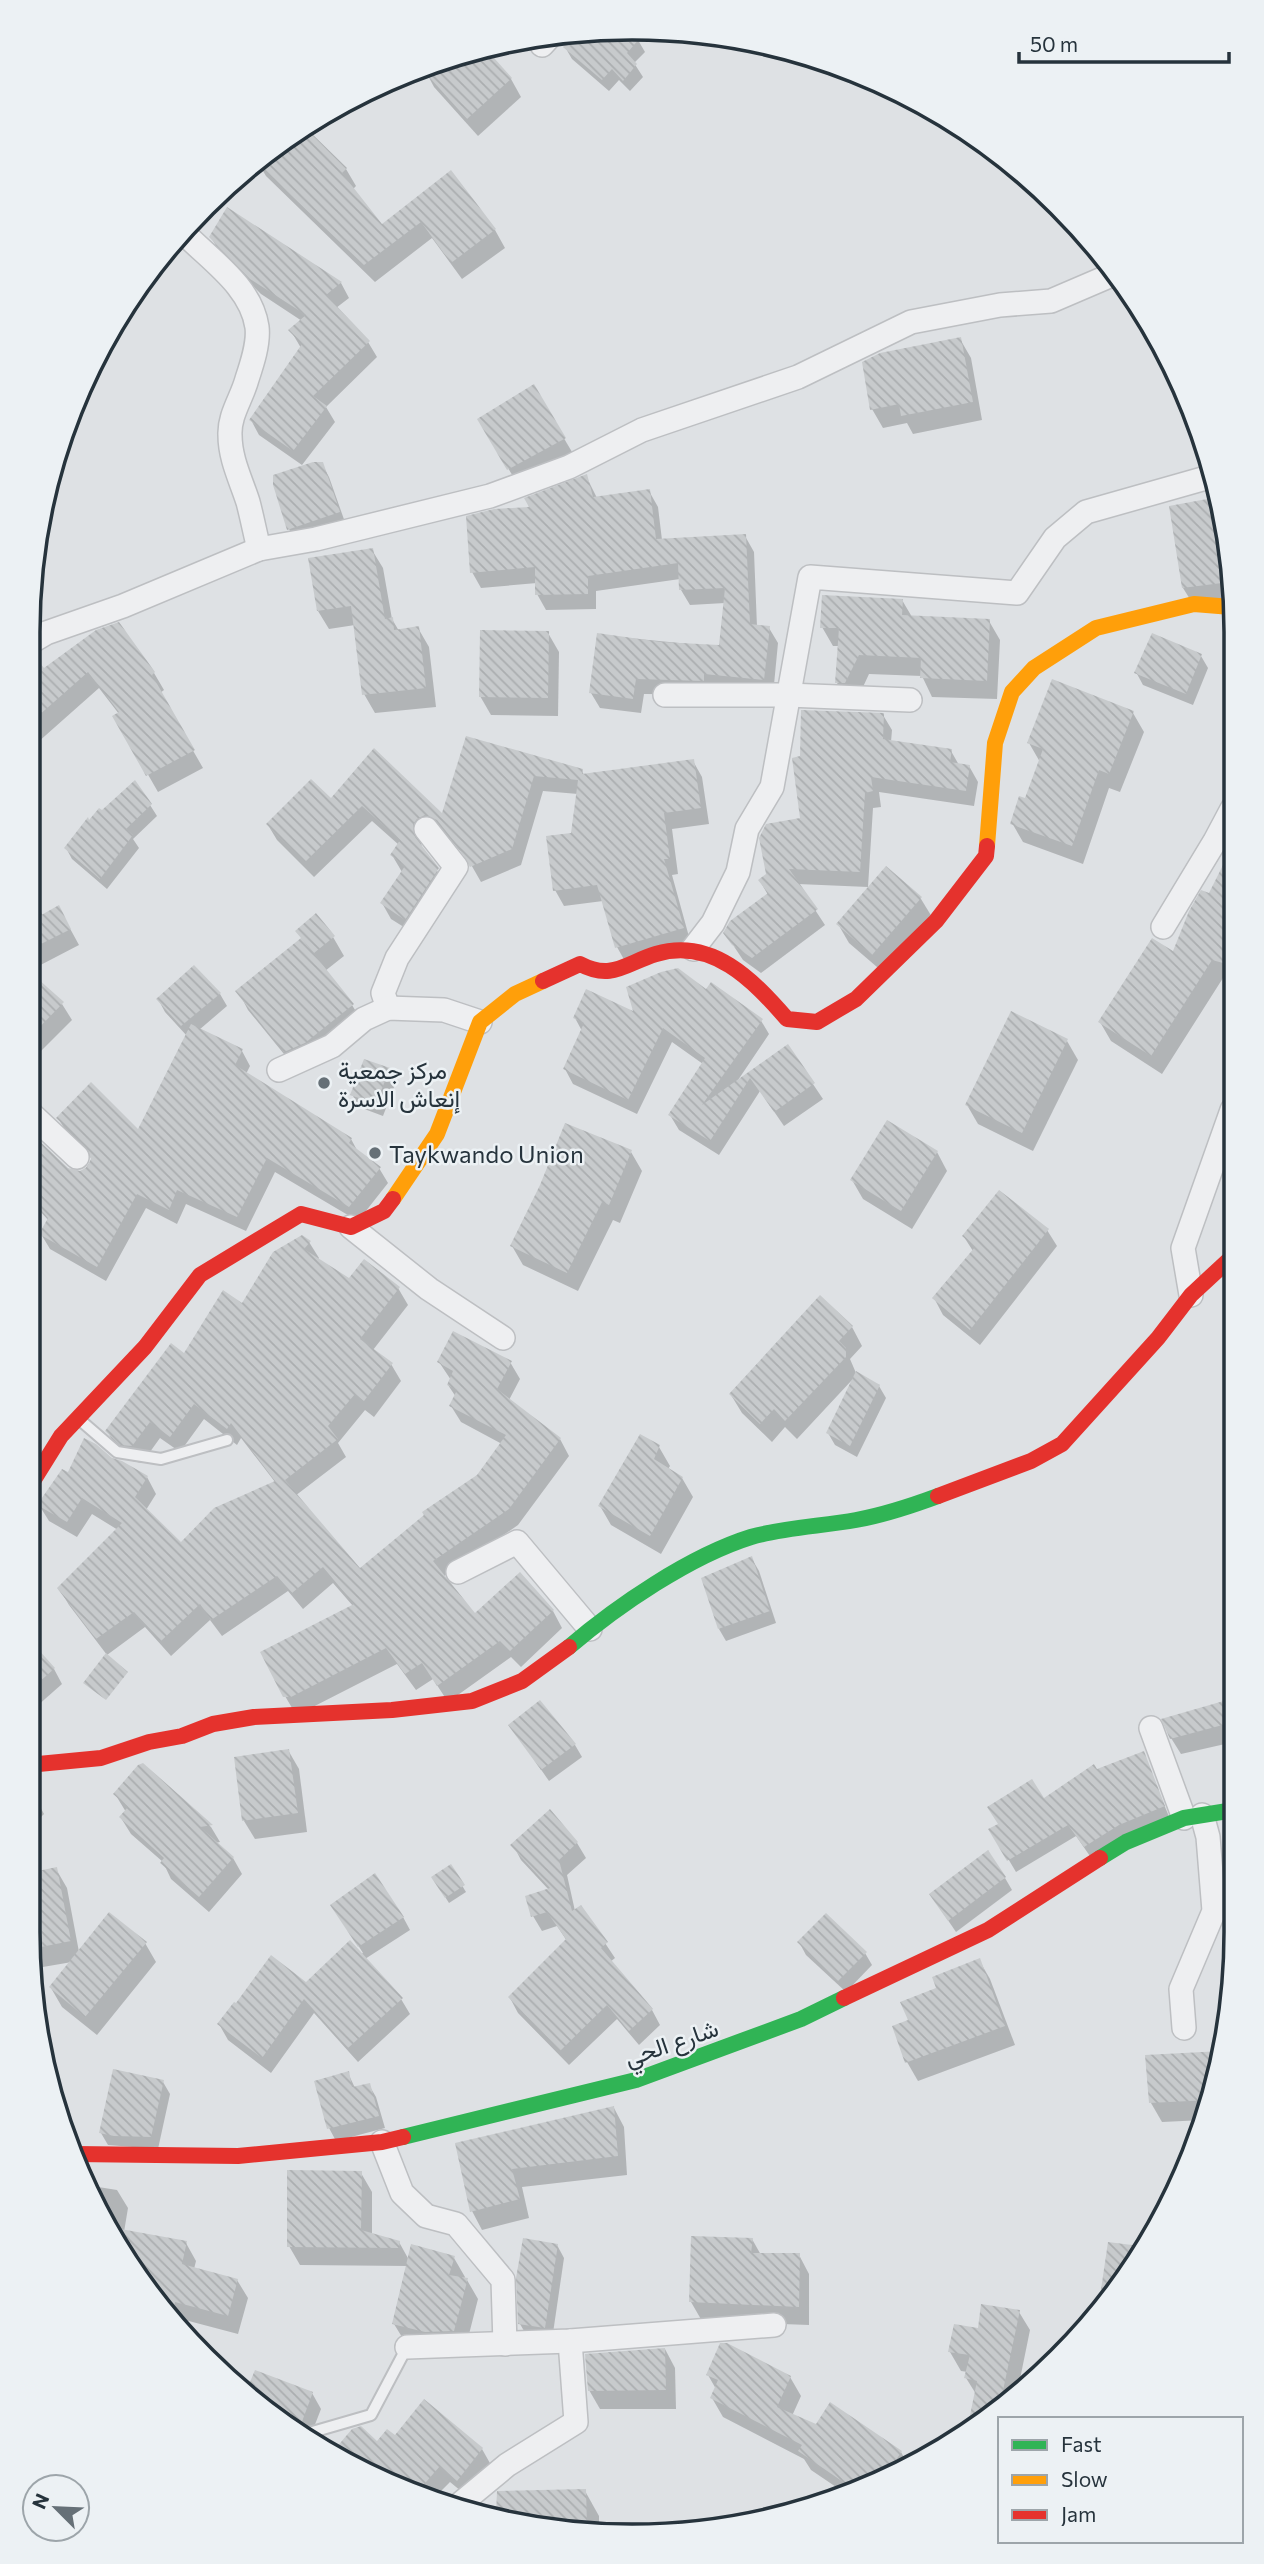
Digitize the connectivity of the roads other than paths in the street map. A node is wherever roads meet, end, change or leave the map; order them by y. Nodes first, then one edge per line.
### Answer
1 (190, 239) edge
2 (1105, 278) edge
3 (1204, 479) edge
4 (259, 549) junction
5 (1223, 606) edge
6 (40, 637) edge
7 (665, 695) dead end
8 (788, 695) junction
9 (910, 700) dead end
10 (1224, 824) edge
11 (426, 829) dead end
12 (1163, 927) dead end
13 (693, 949) junction
14 (388, 1008) junction
15 (480, 1022) junction
16 (279, 1070) dead end
17 (40, 1122) edge
18 (1224, 1133) edge
19 (77, 1157) dead end
20 (351, 1227) junction
21 (1224, 1264) edge
22 (1191, 1294) junction
23 (503, 1338) dead end
24 (78, 1418) junction
25 (227, 1440) dead end
26 (40, 1470) edge
27 (458, 1572) dead end
28 (590, 1629) junction
29 (1152, 1728) dead end
30 (40, 1764) edge
31 (1224, 1812) edge
32 (1193, 1817) junction
33 (1184, 2028) dead end
34 (382, 2142) junction
35 (84, 2154) edge
36 (774, 2325) dead end
37 (569, 2342) junction
38 (505, 2344) junction
39 (407, 2347) joint
40 (315, 2431) edge
41 (465, 2500) edge

1 - 4 street
2 - 4 street
3 - 8 street
4 - 6 street
5 - 13 street
7 - 8 street
8 - 9 street
8 - 13 street
10 - 12 street
11 - 14 street
13 - 15 street
14 - 15 street
14 - 16 street
15 - 20 street
17 - 19 street
18 - 22 street
20 - 23 street
20 - 24 street
21 - 22 street
22 - 28 street
24 - 25 lane
24 - 26 street
27 - 28 street
28 - 30 street
29 - 32 street
31 - 32 street, شارع الحي
32 - 33 street
32 - 34 street, شارع الحي
34 - 35 street, شارع الحي
34 - 38 street
36 - 37 street
37 - 38 street
37 - 41 street
38 - 39 street
39 - 40 lane

